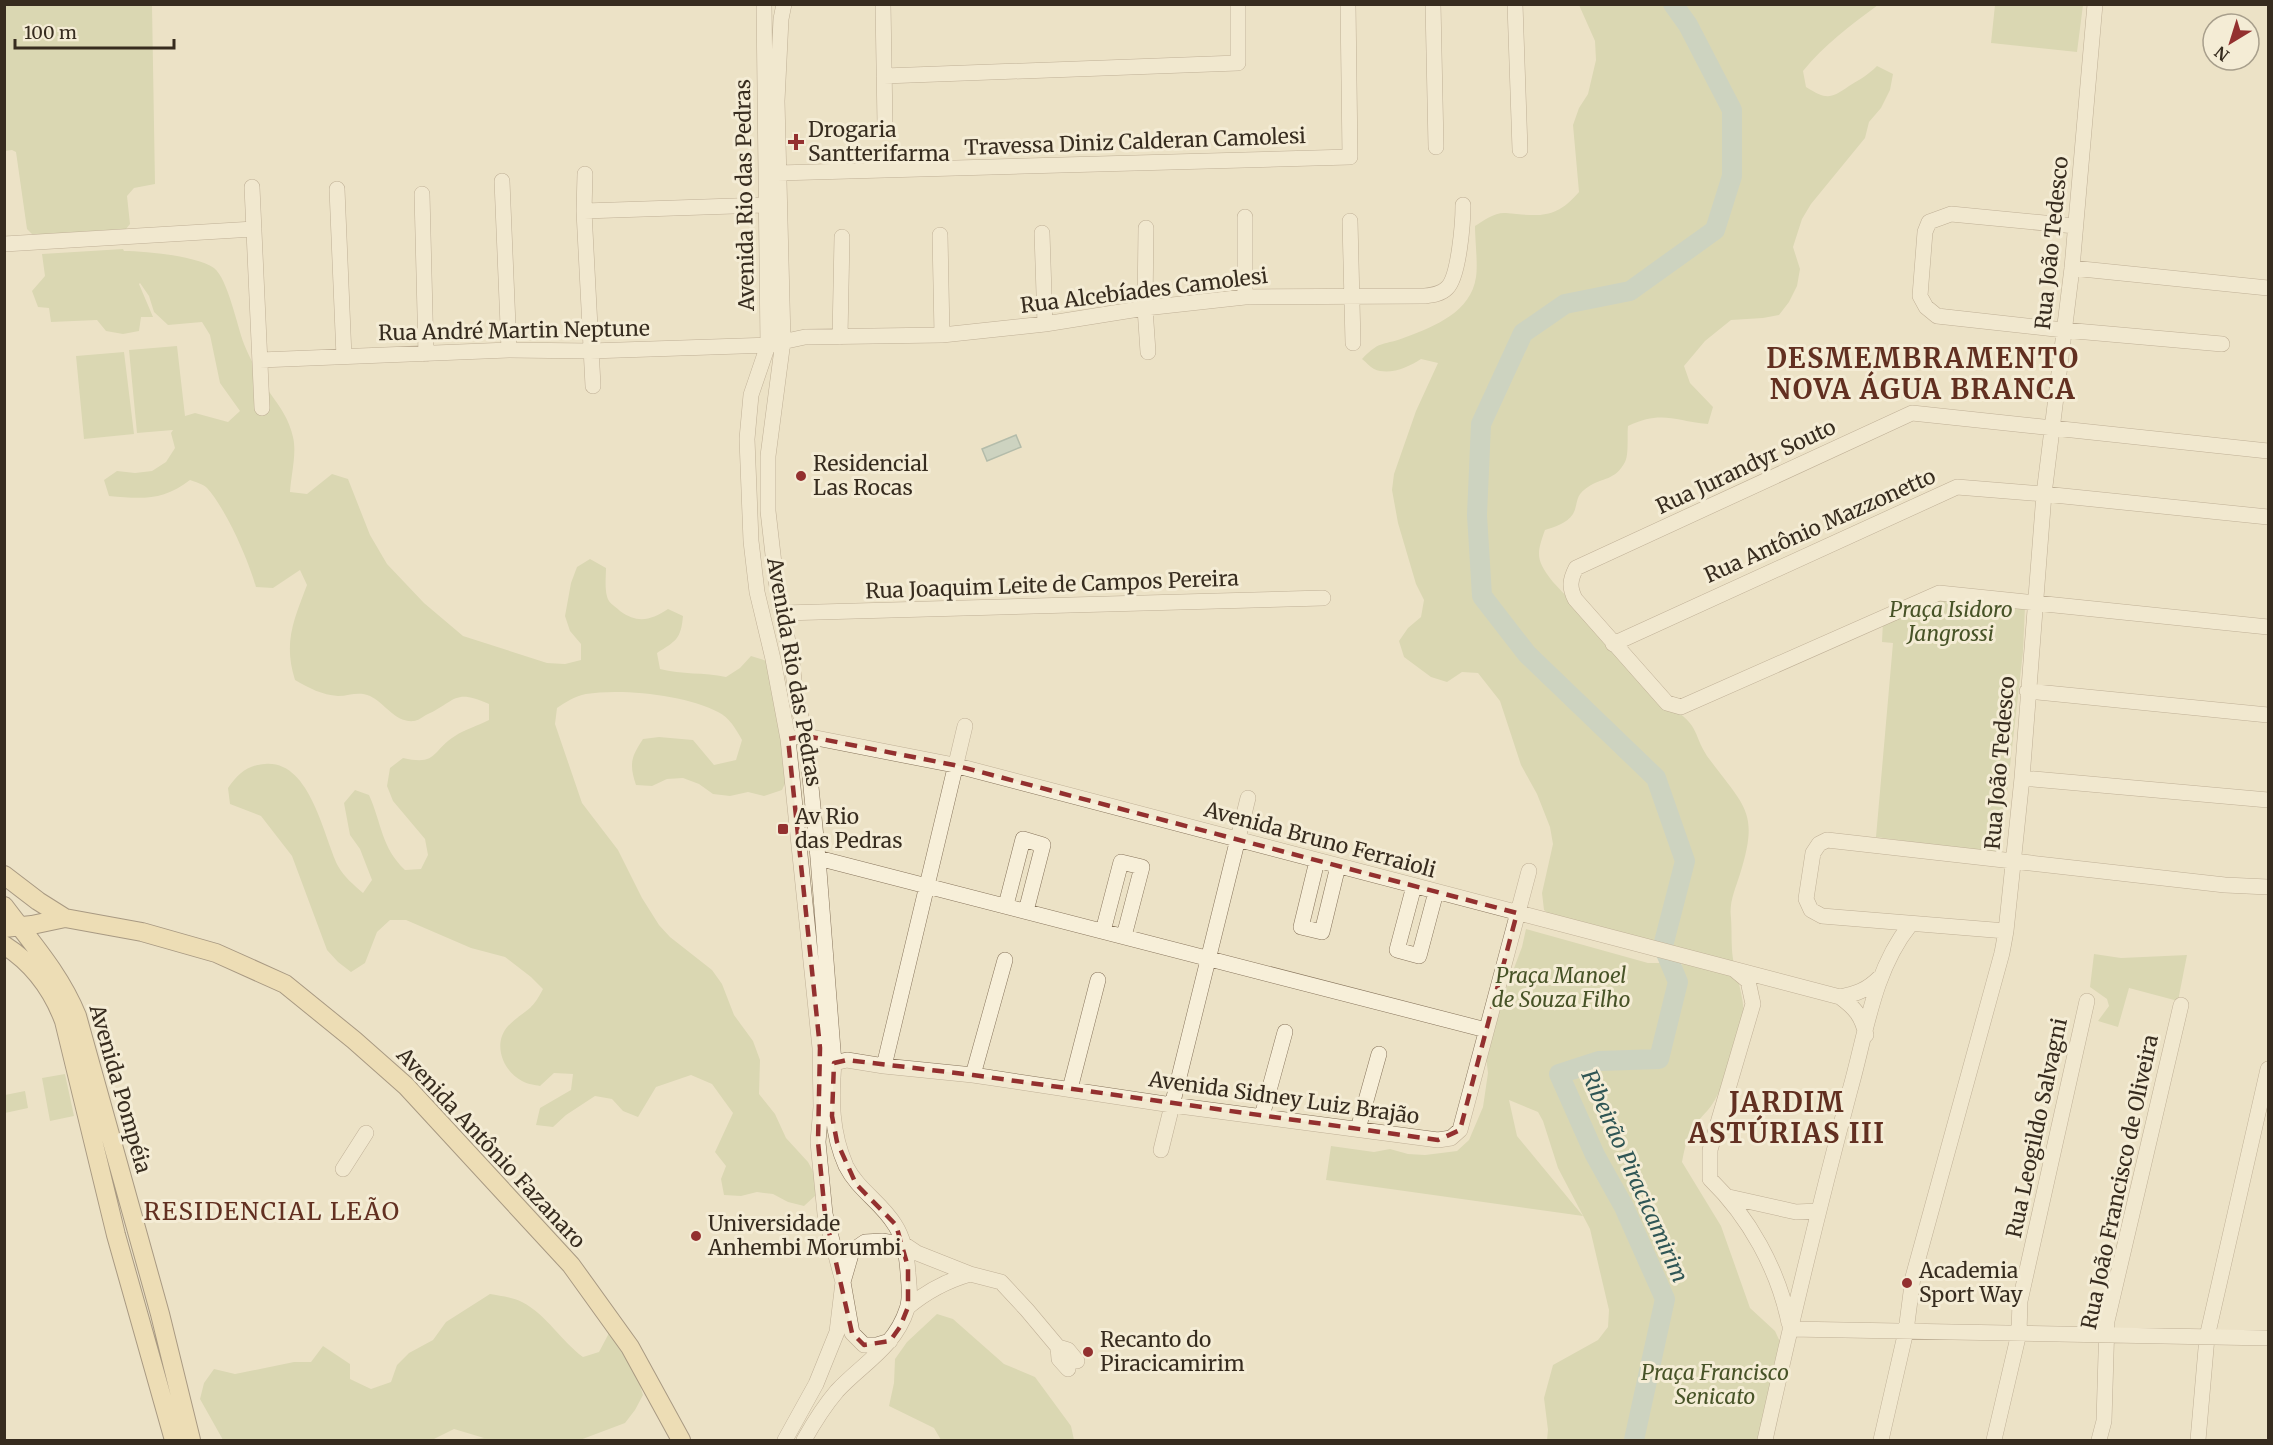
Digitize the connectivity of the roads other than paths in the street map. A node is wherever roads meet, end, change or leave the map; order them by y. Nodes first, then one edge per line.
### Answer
1 (764, 4) edge
2 (784, 4) edge
3 (883, 4) edge
4 (1238, 4) edge
5 (1348, 4) edge
6 (1433, 4) edge
7 (1515, 4) edge
8 (2095, 4) edge
9 (884, 76) junction
10 (885, 125) dead end
11 (1436, 147) dead end
12 (1520, 150) dead end
13 (778, 173) junction
14 (585, 174) dead end
15 (502, 181) dead end
16 (252, 187) dead end
17 (338, 189) dead end
18 (423, 194) dead end
19 (766, 205) junction
20 (1463, 209) dead end
21 (584, 211) junction
22 (1245, 217) dead end
23 (1350, 221) dead end
24 (2075, 226) junction
25 (1146, 228) dead end
26 (254, 229) junction
27 (780, 233) junction
28 (1042, 233) dead end
29 (940, 235) dead end
30 (842, 237) dead end
31 (4, 244) edge
32 (2072, 268) junction
33 (2268, 288) edge
34 (1245, 297) junction
35 (1352, 297) junction
36 (1145, 308) junction
37 (1045, 324) junction
38 (2064, 330) junction
39 (942, 335) junction
40 (840, 337) junction
41 (776, 343) junction
42 (1353, 343) dead end
43 (2223, 344) dead end
44 (509, 350) junction
45 (590, 351) junction
46 (1148, 352) dead end
47 (426, 354) junction
48 (344, 357) junction
49 (260, 360) junction
50 (593, 386) dead end
51 (262, 408) dead end
52 (2050, 428) junction
53 (2268, 451) edge
54 (2044, 494) junction
55 (2268, 517) edge
56 (1323, 598) dead end
57 (2035, 603) junction
58 (783, 613) junction
59 (2268, 627) edge
60 (1613, 644) junction
61 (2027, 691) junction
62 (2268, 715) edge
63 (965, 726) dead end
64 (806, 735) junction
65 (788, 739) junction
66 (954, 765) junction
67 (2022, 778) junction
68 (1248, 798) dead end
69 (2268, 800) edge
70 (1237, 840) junction
71 (818, 858) junction
72 (1317, 861) junction
73 (2012, 861) junction
74 (1338, 866) junction
75 (1529, 871) dead end
76 (4, 875) edge
77 (927, 885) junction
78 (1414, 886) junction
79 (2268, 887) edge
80 (1436, 892) junction
81 (1005, 905) junction
82 (4, 906) edge
83 (1026, 910) junction
84 (1517, 913) junction
85 (65, 918) junction
86 (1910, 925) junction
87 (13, 927) edge
88 (1103, 931) junction
89 (2006, 931) junction
90 (1124, 936) junction
91 (4, 945) edge
92 (41, 953) junction
93 (1208, 958) junction
94 (1005, 960) dead end
95 (1736, 971) junction
96 (1879, 978) junction
97 (1098, 980) dead end
98 (1783, 982) junction
99 (1840, 997) junction
100 (2087, 1001) dead end
101 (1753, 1004) junction
102 (2181, 1005) dead end
103 (1486, 1030) junction
104 (1286, 1032) dead end
105 (1866, 1035) junction
106 (1379, 1054) dead end
107 (834, 1063) junction
108 (884, 1066) junction
109 (2268, 1069) edge
110 (973, 1075) junction
111 (1070, 1089) junction
112 (1172, 1105) junction
113 (1262, 1116) junction
114 (1358, 1129) junction
115 (366, 1133) dead end
116 (1161, 1150) dead end
117 (343, 1169) dead end
118 (1729, 1197) junction
119 (1818, 1211) junction
120 (116, 1235) junction
121 (904, 1245) junction
122 (143, 1255) junction
123 (970, 1274) junction
124 (843, 1282) junction
125 (908, 1307) junction
126 (1790, 1329) junction
127 (1906, 1331) junction
128 (2019, 1333) junction
129 (2106, 1335) junction
130 (2207, 1336) junction
131 (2268, 1338) edge
132 (890, 1341) junction
133 (1072, 1365) dead end
134 (174, 1368) junction
135 (154, 1373) junction
136 (174, 1440) edge
137 (191, 1440) edge
138 (681, 1440) edge
139 (785, 1440) edge
140 (804, 1440) edge
141 (1765, 1440) edge
142 (1881, 1440) edge
143 (1994, 1440) edge
144 (2100, 1440) edge
145 (2198, 1440) edge

1 - 19 street, Avenida Rio das Pedras
2 - 13 street, Avenida Rio das Pedras
3 - 9 street
4 - 9 street
5 - 13 street, Travessa Diniz Calderan Camolesi
6 - 11 street
7 - 12 street
8 - 24 street, Rua João Tedesco
9 - 10 street
13 - 27 street, Avenida Rio das Pedras
14 - 21 street
15 - 44 street
16 - 26 street
17 - 48 street
18 - 47 street
19 - 21 street
19 - 27 street
19 - 41 street, Avenida Rio das Pedras
20 - 35 street, Rua Alcebíades Camolesi
21 - 45 street
22 - 34 street
23 - 35 street
24 - 32 street, Rua João Tedesco
24 - 38 street
25 - 36 street
26 - 31 street
26 - 49 street
27 - 41 street, Avenida Rio das Pedras
28 - 37 street
29 - 39 street
30 - 40 street
32 - 33 street
32 - 38 street, Rua João Tedesco
34 - 35 street, Rua Alcebíades Camolesi
34 - 36 street, Rua Alcebíades Camolesi
35 - 42 street
36 - 37 street, Rua Alcebíades Camolesi
36 - 46 street
37 - 39 street, Rua Alcebíades Camolesi
38 - 43 street
38 - 52 street, Rua João Tedesco
39 - 40 street, Rua Alcebíades Camolesi
40 - 41 street, Rua Alcebíades Camolesi
41 - 45 street, Rua André Martin Neptune
41 - 58 street, Avenida Rio das Pedras
41 - 65 street, Avenida Rio das Pedras
44 - 45 street, Rua André Martin Neptune
44 - 47 street, Rua André Martin Neptune
45 - 50 street
47 - 48 street, Rua André Martin Neptune
48 - 49 street, Rua André Martin Neptune
49 - 51 street
52 - 53 street, Rua Jurandyr Souto
52 - 54 street, Rua João Tedesco
52 - 60 street, Rua Jurandyr Souto
54 - 55 street, Rua Antônio Mazzonetto
54 - 57 street, Rua João Tedesco
54 - 60 street, Rua Antônio Mazzonetto
56 - 58 street, Rua Joaquim Leite de Campos Pereira
57 - 59 street
57 - 60 street
57 - 61 street, Rua João Tedesco
58 - 64 street, Avenida Rio das Pedras
61 - 62 street
61 - 67 street, Rua João Tedesco
63 - 66 street
64 - 65 street, Avenida Bruno Ferraioli
64 - 66 street, Avenida Bruno Ferraioli
64 - 71 street, Avenida Rio das Pedras
65 - 124 street, Avenida Rio das Pedras
66 - 70 street, Avenida Bruno Ferraioli
66 - 77 street
67 - 69 street
67 - 73 street, Rua João Tedesco
68 - 70 street
70 - 72 street, Avenida Bruno Ferraioli
70 - 93 street
71 - 77 street
71 - 107 street, Avenida Rio das Pedras
72 - 74 street, Avenida Bruno Ferraioli
72 - 74 street
73 - 79 street
73 - 86 street
73 - 89 street, Rua João Tedesco
74 - 78 street, Avenida Bruno Ferraioli
75 - 84 street, Avenida Sidney Luiz Brajão
76 - 85 main road, Avenida Antônio Fazanaro
77 - 81 street
77 - 108 street
78 - 80 street, Avenida Bruno Ferraioli
78 - 80 street
80 - 84 street, Avenida Bruno Ferraioli
81 - 83 street
81 - 83 street
82 - 87 main road, Avenida Pompéia
83 - 88 street
84 - 95 street, Avenida Bruno Ferraioli
84 - 103 street, Avenida Sidney Luiz Brajão
85 - 87 main road, Avenida Antônio Fazanaro
85 - 92 main road
85 - 138 main road, Avenida Antônio Fazanaro
86 - 89 street
86 - 96 street
87 - 92 main road, Avenida Pompéia
88 - 90 street
88 - 90 street
89 - 127 street, Rua João Tedesco
90 - 93 street
91 - 120 main road, Avenida Pompéia
92 - 122 main road, Avenida Pompéia
93 - 103 street
93 - 112 street
94 - 110 street
95 - 98 street, Avenida Bruno Ferraioli
95 - 101 street
96 - 99 street
96 - 105 street
97 - 111 street
98 - 99 street, Avenida Bruno Ferraioli
98 - 101 street
99 - 105 street, Avenida Bruno Ferraioli
100 - 128 street, Rua Leogildo Salvagni
101 - 118 street
102 - 129 street, Rua João Francisco de Oliveira
103 - 114 street, Avenida Sidney Luiz Brajão
104 - 113 street
105 - 119 street
106 - 114 street
107 - 108 street, Avenida Sidney Luiz Brajão
107 - 121 street, Avenida Rio das Pedras
108 - 110 street, Avenida Sidney Luiz Brajão
109 - 130 street
110 - 111 street, Avenida Sidney Luiz Brajão
111 - 112 street, Avenida Sidney Luiz Brajão
112 - 113 street, Avenida Sidney Luiz Brajão
112 - 116 street
113 - 114 street, Avenida Sidney Luiz Brajão
115 - 117 street
118 - 119 street
118 - 126 street
119 - 126 street
120 - 122 main road
120 - 135 main road, Avenida Pompéia
121 - 123 street
121 - 124 street
121 - 125 street, Avenida Rio das Pedras
122 - 134 main road, Avenida Pompéia
123 - 125 street, Avenida Rio das Pedras
123 - 133 street
124 - 132 street
124 - 139 street, Avenida Rio das Pedras
125 - 132 street, Avenida Rio das Pedras
126 - 127 street
126 - 141 street
127 - 128 street
127 - 142 street, Rua João Tedesco
128 - 129 street
128 - 143 street, Rua Leogildo Salvagni
129 - 130 street
129 - 144 street, Rua João Francisco de Oliveira
130 - 131 street
130 - 145 street
132 - 140 street, Avenida Rio das Pedras
134 - 135 main road
134 - 137 main road, Avenida Pompéia
135 - 136 main road, Avenida Pompéia

